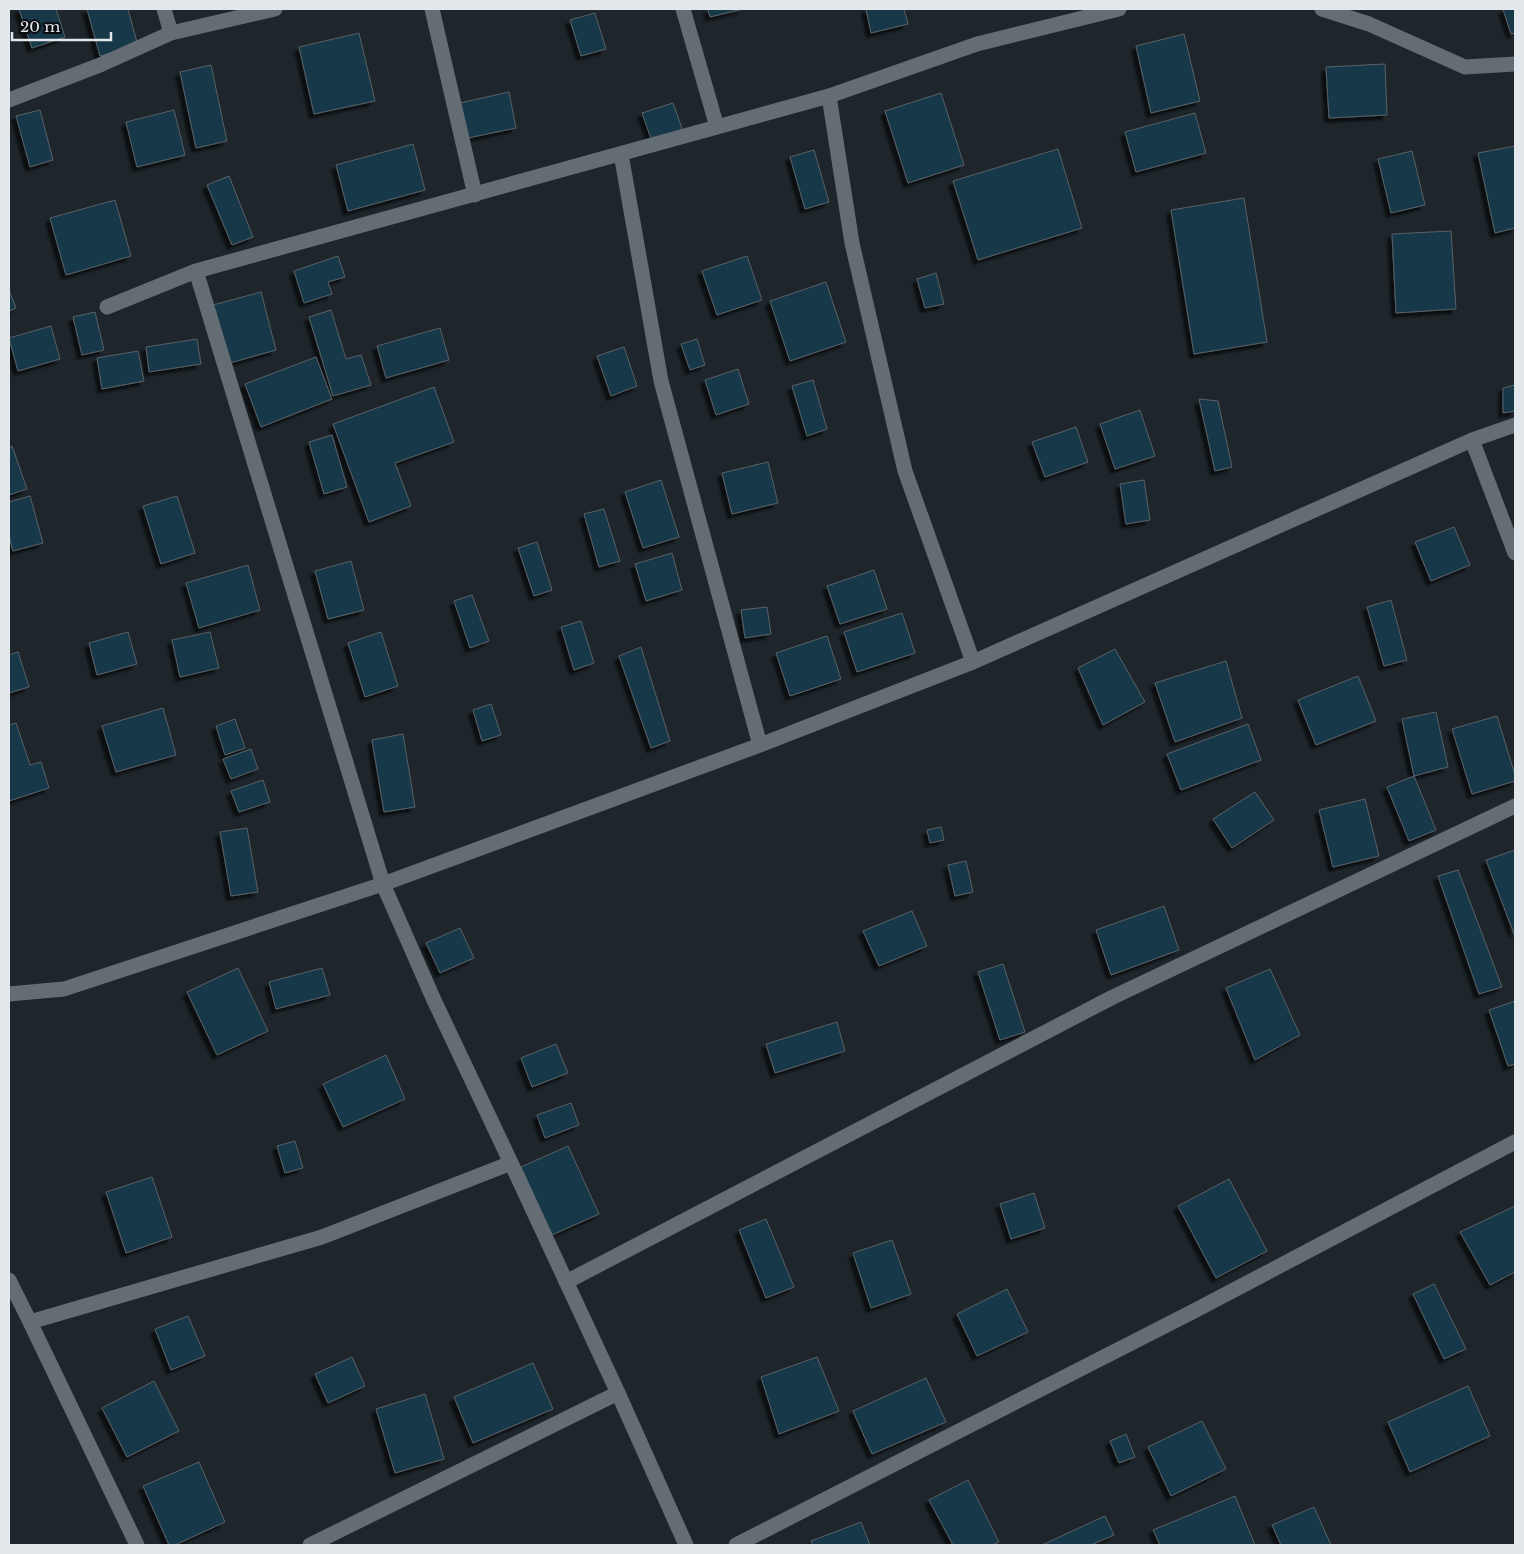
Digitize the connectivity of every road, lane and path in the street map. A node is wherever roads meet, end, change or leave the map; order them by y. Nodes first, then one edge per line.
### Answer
1 (164, 9) edge
2 (275, 9) edge
3 (432, 9) edge
4 (683, 9) edge
5 (1119, 9) edge
6 (1322, 9) edge
7 (172, 33) junction
8 (1515, 64) edge
9 (829, 96) junction
10 (9, 100) edge
11 (717, 127) junction
12 (621, 154) junction
13 (475, 195) junction
14 (196, 272) junction
15 (106, 307) dead end
16 (1515, 426) edge
17 (1472, 440) junction
18 (1515, 553) edge
19 (973, 662) junction
20 (760, 745) junction
21 (1515, 806) edge
22 (384, 884) junction
23 (9, 994) edge
24 (1515, 1142) edge
25 (511, 1163) junction
26 (9, 1280) edge
27 (566, 1282) junction
28 (30, 1322) junction
29 (618, 1393) junction
30 (137, 1545) edge
31 (310, 1545) edge
32 (686, 1545) edge
33 (736, 1545) edge

1 - 7 street
2 - 7 street
3 - 13 street
4 - 11 street
5 - 9 street
6 - 8 street
7 - 10 street
9 - 11 street
9 - 19 street
11 - 12 street
12 - 13 street
12 - 20 street
13 - 14 street
14 - 15 street
14 - 22 street
16 - 17 street
17 - 18 street
17 - 19 street
19 - 20 street
20 - 22 street
21 - 27 street
22 - 23 street
22 - 25 street
24 - 33 street
25 - 27 street
25 - 28 street
26 - 28 street
27 - 29 street
28 - 30 street
29 - 31 street
29 - 32 street

